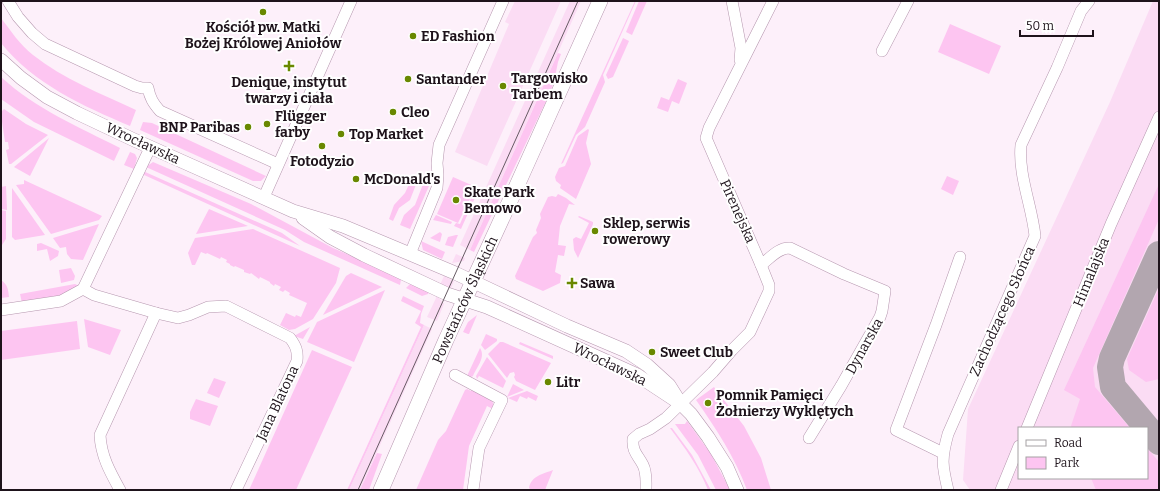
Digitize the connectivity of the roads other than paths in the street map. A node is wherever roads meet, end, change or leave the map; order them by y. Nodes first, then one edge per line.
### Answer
1 (8, 1) edge
2 (351, 1) edge
3 (503, 1) edge
4 (600, 1) edge
5 (732, 1) edge
6 (773, 1) edge
7 (908, 1) edge
8 (1089, 1) edge
9 (882, 51) dead end
10 (1, 60) edge
11 (740, 65) junction
12 (1159, 116) edge
13 (150, 148) junction
14 (278, 164) junction
15 (264, 197) junction
16 (293, 211) junction
17 (410, 254) junction
18 (364, 255) junction
19 (960, 257) dead end
20 (761, 265) junction
21 (472, 282) junction
22 (83, 290) junction
23 (465, 299) junction
24 (1, 310) edge
25 (156, 313) junction
26 (455, 375) dead end
27 (681, 404) junction
28 (1027, 427) edge
29 (809, 438) dead end
30 (1018, 448) edge
31 (943, 453) junction
32 (120, 490) edge
33 (236, 490) edge
34 (381, 490) edge
35 (473, 490) edge
36 (646, 490) edge
37 (737, 490) edge
38 (948, 490) edge
39 (1001, 490) edge

1 - 14 street
2 - 14 street
3 - 17 street
4 - 21 main road, Powstańców Śląskich
5 - 11 street
6 - 11 street, Pirenejska
7 - 9 street
8 - 31 street, Zachodzącego Słońca
10 - 13 street, Wrocławska
11 - 20 street, Pirenejska
12 - 28 street, Himalajska
13 - 15 street, Wrocławska
13 - 22 street
14 - 15 street
15 - 16 street, Wrocławska
16 - 17 street, Wrocławska
16 - 18 street, Wrocławska
17 - 18 street
17 - 21 street, Wrocławska
18 - 23 street, Wrocławska
19 - 31 street
20 - 27 street, Pirenejska
20 - 29 street, Dynarska
21 - 23 main road, Powstańców Śląskich
21 - 27 street, Wrocławska
22 - 24 street
22 - 25 street, Jana Blatona
23 - 27 street, Wrocławska
23 - 34 main road, Powstańców Śląskich
25 - 32 street
25 - 33 street, Jana Blatona
26 - 35 street
27 - 36 street, Pirenejska
27 - 37 street
30 - 39 street
31 - 38 street, Zachodzącego Słońca

